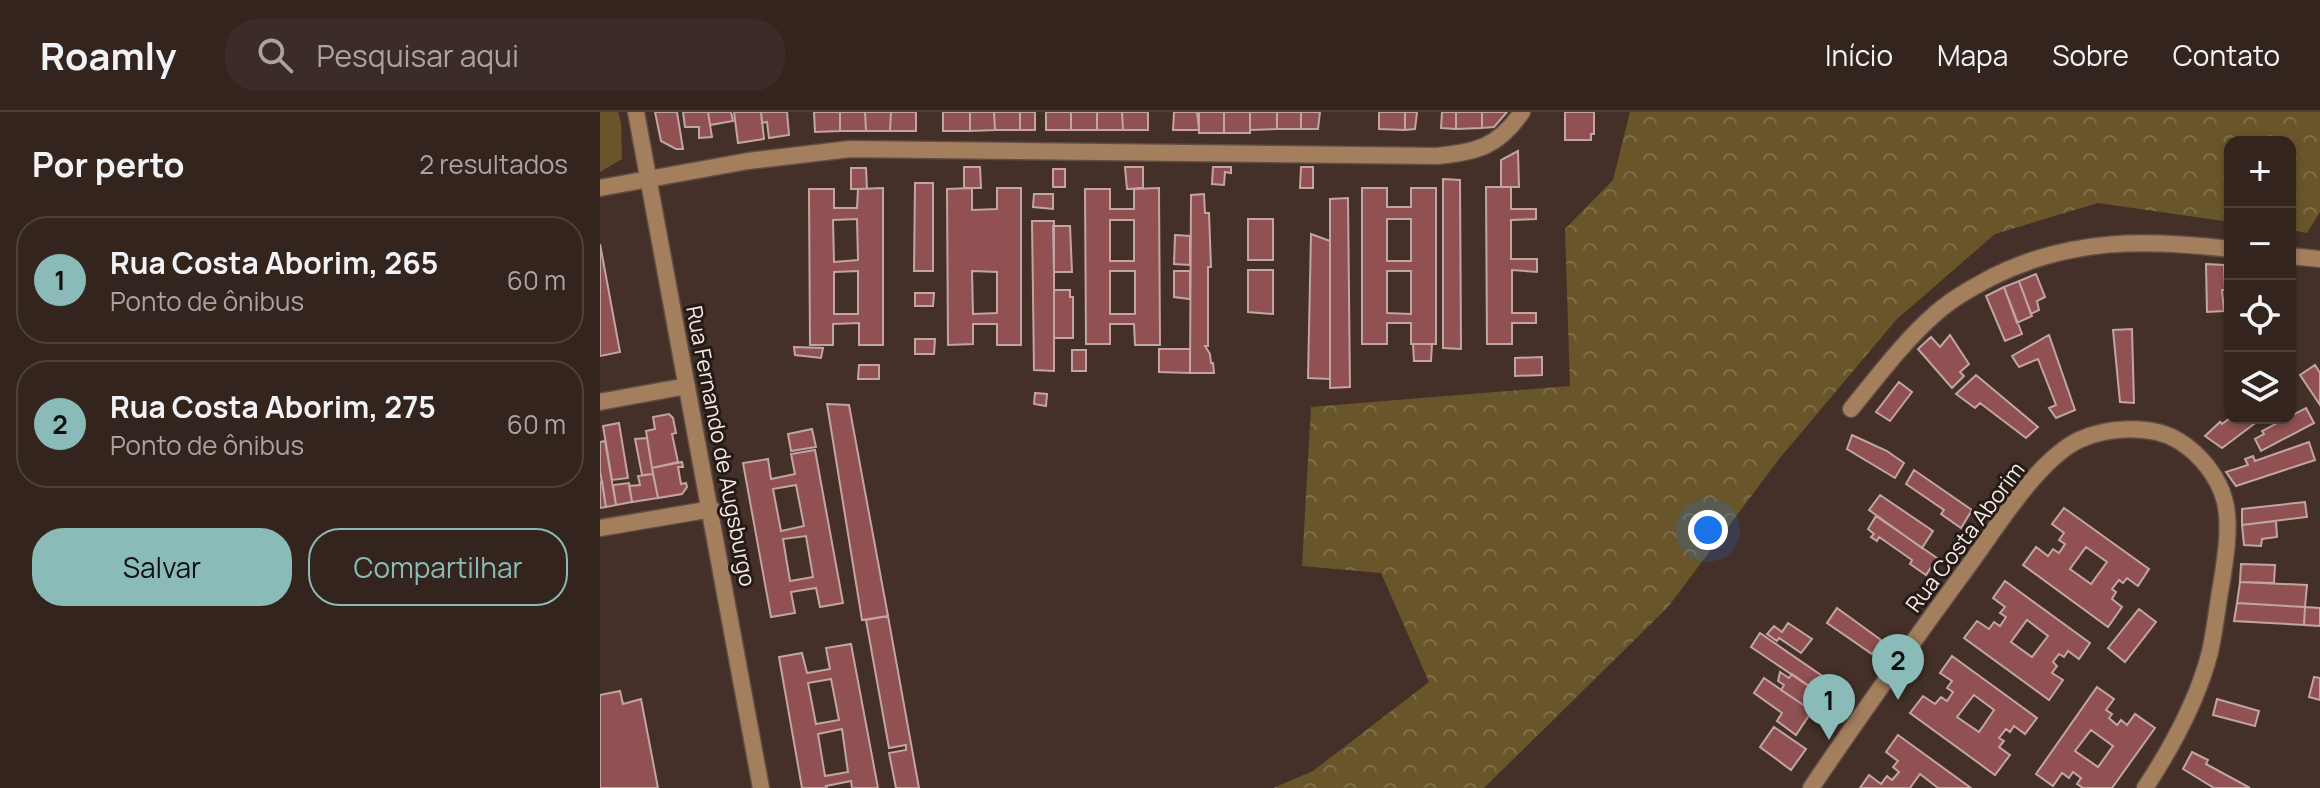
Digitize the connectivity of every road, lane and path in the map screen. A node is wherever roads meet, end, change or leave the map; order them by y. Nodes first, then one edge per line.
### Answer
1 (636, 112) edge
2 (1522, 112) edge
3 (649, 177) junction
4 (600, 188) edge
5 (2224, 249) edge
6 (2296, 257) edge
7 (2320, 259) edge
8 (687, 386) junction
9 (600, 402) edge
10 (1851, 409) dead end
11 (712, 509) junction
12 (600, 528) edge
13 (761, 788) edge
14 (1811, 788) edge
15 (2145, 788) edge

1 - 3 street, Rua Fernando de Augsburgo
2 - 3 street
3 - 4 street
3 - 8 street, Rua Fernando de Augsburgo
5 - 10 street
6 - 7 street
8 - 9 street
8 - 11 street, Rua Fernando de Augsburgo
11 - 12 street
11 - 13 street, Rua Fernando de Augsburgo
14 - 15 street, Rua Costa Aborim

